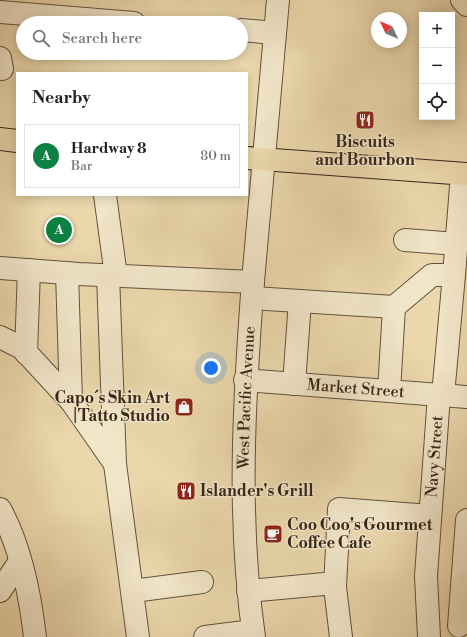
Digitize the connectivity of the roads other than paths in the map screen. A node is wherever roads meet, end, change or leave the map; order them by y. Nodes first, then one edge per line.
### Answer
1 (278, 0) edge
2 (462, 0) edge
3 (467, 5) edge
4 (0, 12) edge
5 (25, 16) edge
6 (248, 31) edge
7 (275, 33) junction
8 (0, 139) edge
9 (16, 140) edge
10 (255, 158) edge
11 (465, 174) edge
12 (105, 196) edge
13 (405, 240) dead end
14 (457, 244) junction
15 (0, 268) edge
16 (29, 270) junction
17 (67, 273) junction
18 (454, 275) junction
19 (112, 276) junction
20 (252, 290) junction
21 (300, 301) junction
22 (394, 308) junction
23 (0, 337) edge
24 (26, 353) junction
25 (245, 380) junction
26 (294, 384) junction
27 (388, 391) junction
28 (441, 395) junction
29 (467, 397) edge
30 (71, 401) junction
31 (115, 464) junction
32 (0, 508) edge
33 (430, 516) junction
34 (467, 520) edge
35 (20, 561) junction
36 (202, 582) dead end
37 (335, 583) junction
38 (0, 591) edge
39 (133, 591) junction
40 (248, 591) junction
41 (427, 593) junction
42 (464, 596) edge
43 (463, 626) edge
44 (429, 630) edge
45 (254, 634) edge
46 (35, 637) edge
47 (138, 637) edge
48 (205, 637) edge
49 (341, 637) edge

1 - 7 street, West Pacific Avenue
2 - 3 street
4 - 5 street
6 - 7 street
7 - 10 street, West Pacific Avenue
8 - 9 main road
10 - 11 main road
10 - 20 street, West Pacific Avenue
11 - 14 street, Navy Street
12 - 19 street
13 - 14 street
14 - 18 street, Navy Street
15 - 16 street
16 - 17 street
16 - 24 street
17 - 19 street
17 - 30 street
18 - 22 street
18 - 28 street, Navy Street
19 - 20 street
19 - 31 street
20 - 21 street
20 - 25 street, West Pacific Avenue
21 - 22 street
21 - 26 street
22 - 27 street
23 - 24 street
24 - 30 street
25 - 26 street, Market Street
25 - 40 street, West Pacific Avenue
26 - 27 street, Market Street
27 - 28 street, Market Street
28 - 29 street, Market Street
28 - 33 street, Navy Street
30 - 31 street
31 - 39 street
32 - 35 street
33 - 37 street
33 - 41 street, Navy Street
34 - 42 street
35 - 38 street
35 - 46 street
36 - 39 street
37 - 40 street
37 - 49 street
39 - 47 street
40 - 45 street, West Pacific Avenue
41 - 42 street
41 - 44 street, Navy Street
42 - 43 street
43 - 44 street
45 - 48 street

